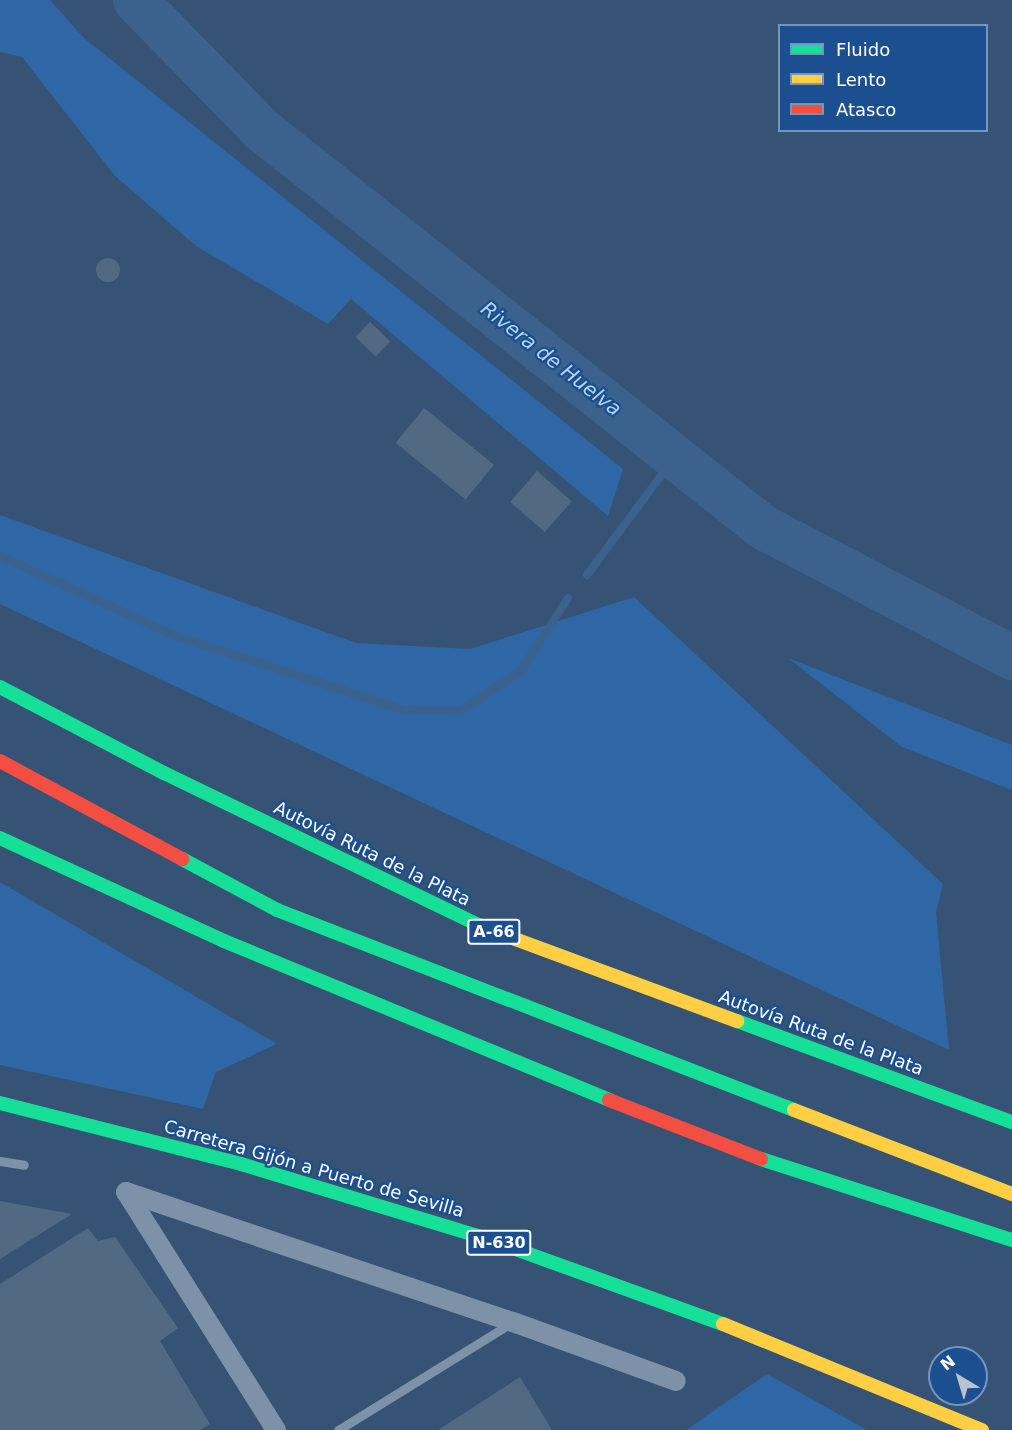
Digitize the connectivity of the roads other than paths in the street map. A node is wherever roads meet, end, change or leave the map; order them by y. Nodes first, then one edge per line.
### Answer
1 (0, 687) edge
2 (0, 761) edge
3 (31, 836) dead end
4 (0, 838) edge
5 (224, 941) junction
6 (0, 1103) edge
7 (1012, 1122) edge
8 (0, 1161) edge
9 (24, 1165) dead end
10 (1012, 1194) edge
11 (1012, 1240) edge
12 (513, 1322) junction
13 (676, 1382) dead end
14 (276, 1430) edge
15 (338, 1430) edge
16 (982, 1430) edge

1 - 7 highway, Autovía Ruta de la Plata / A-66
2 - 10 highway
3 - 5 highway
4 - 5 highway
5 - 11 highway
6 - 16 highway, Carretera Gijón a Puerto de Sevilla / N-630
8 - 9 lane
12 - 13 street
12 - 14 street
12 - 15 lane

